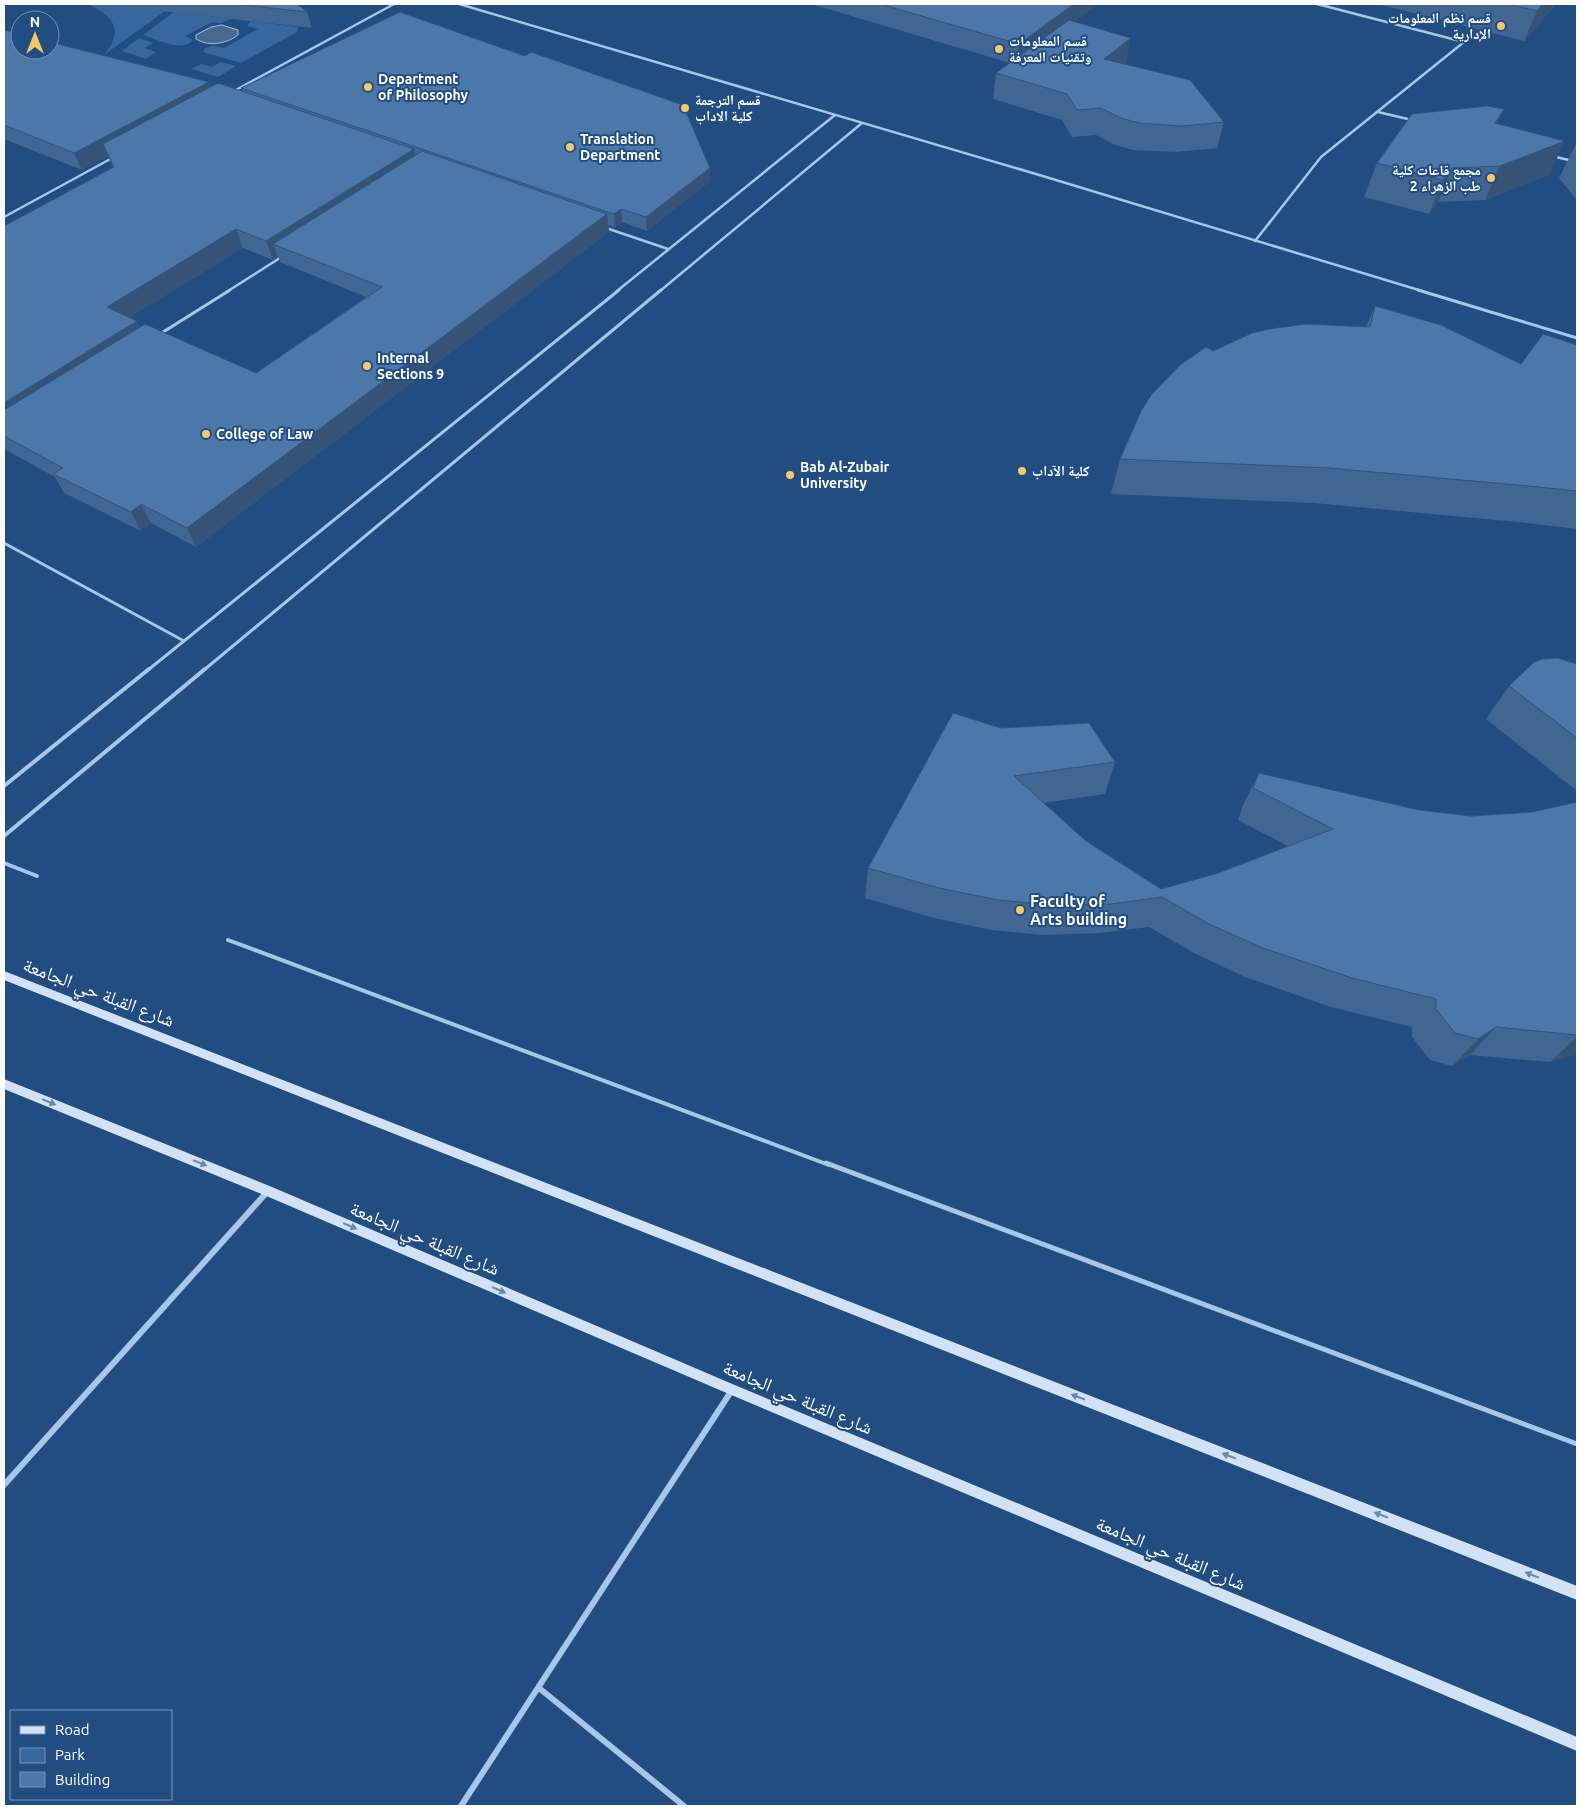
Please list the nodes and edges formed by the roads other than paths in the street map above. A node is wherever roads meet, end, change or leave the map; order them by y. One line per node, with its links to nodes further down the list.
1 (394, 4): 4 (lane)
2 (459, 4): 6 (lane)
3 (1317, 4): 5 (lane)
4 (232, 92)
5 (1378, 112): 7 (lane); 14 (lane)
6 (835, 115): 8 (lane); 15 (lane)
7 (1416, 121)
8 (862, 123): 14 (lane); 22 (lane)
9 (122, 152): 12 (lane)
10 (1549, 155): 11 (lane)
11 (1577, 162)
12 (4, 217)
13 (603, 227): 15 (lane)
14 (1255, 241): 18 (lane)
15 (668, 249): 20 (lane)
16 (291, 252): 17 (lane)
17 (156, 337)
18 (1577, 338)
19 (4, 543): 20 (lane)
20 (184, 641): 21 (lane)
21 (4, 786)
22 (4, 836)
23 (4, 863): 24 (lane)
24 (37, 876)
25 (228, 940): 30 (lane)
26 (4, 975): 32 (main road, شارع القبلة حي الجامعة, one-way to 26)
27 (4, 1084): 28 (main road, شارع القبلة حي الجامعة, one-way to 28)
28 (268, 1191): 29 (main road, شارع القبلة حي الجامعة, one-way to 29); 31 (street)
29 (732, 1390): 33 (street); 34 (main road, شارع القبلة حي الجامعة)
30 (1577, 1444)
31 (4, 1485)
32 (1577, 1592)
33 (539, 1688): 35 (street); 36 (street)
34 (1577, 1744)
35 (461, 1806)
36 (684, 1806)

